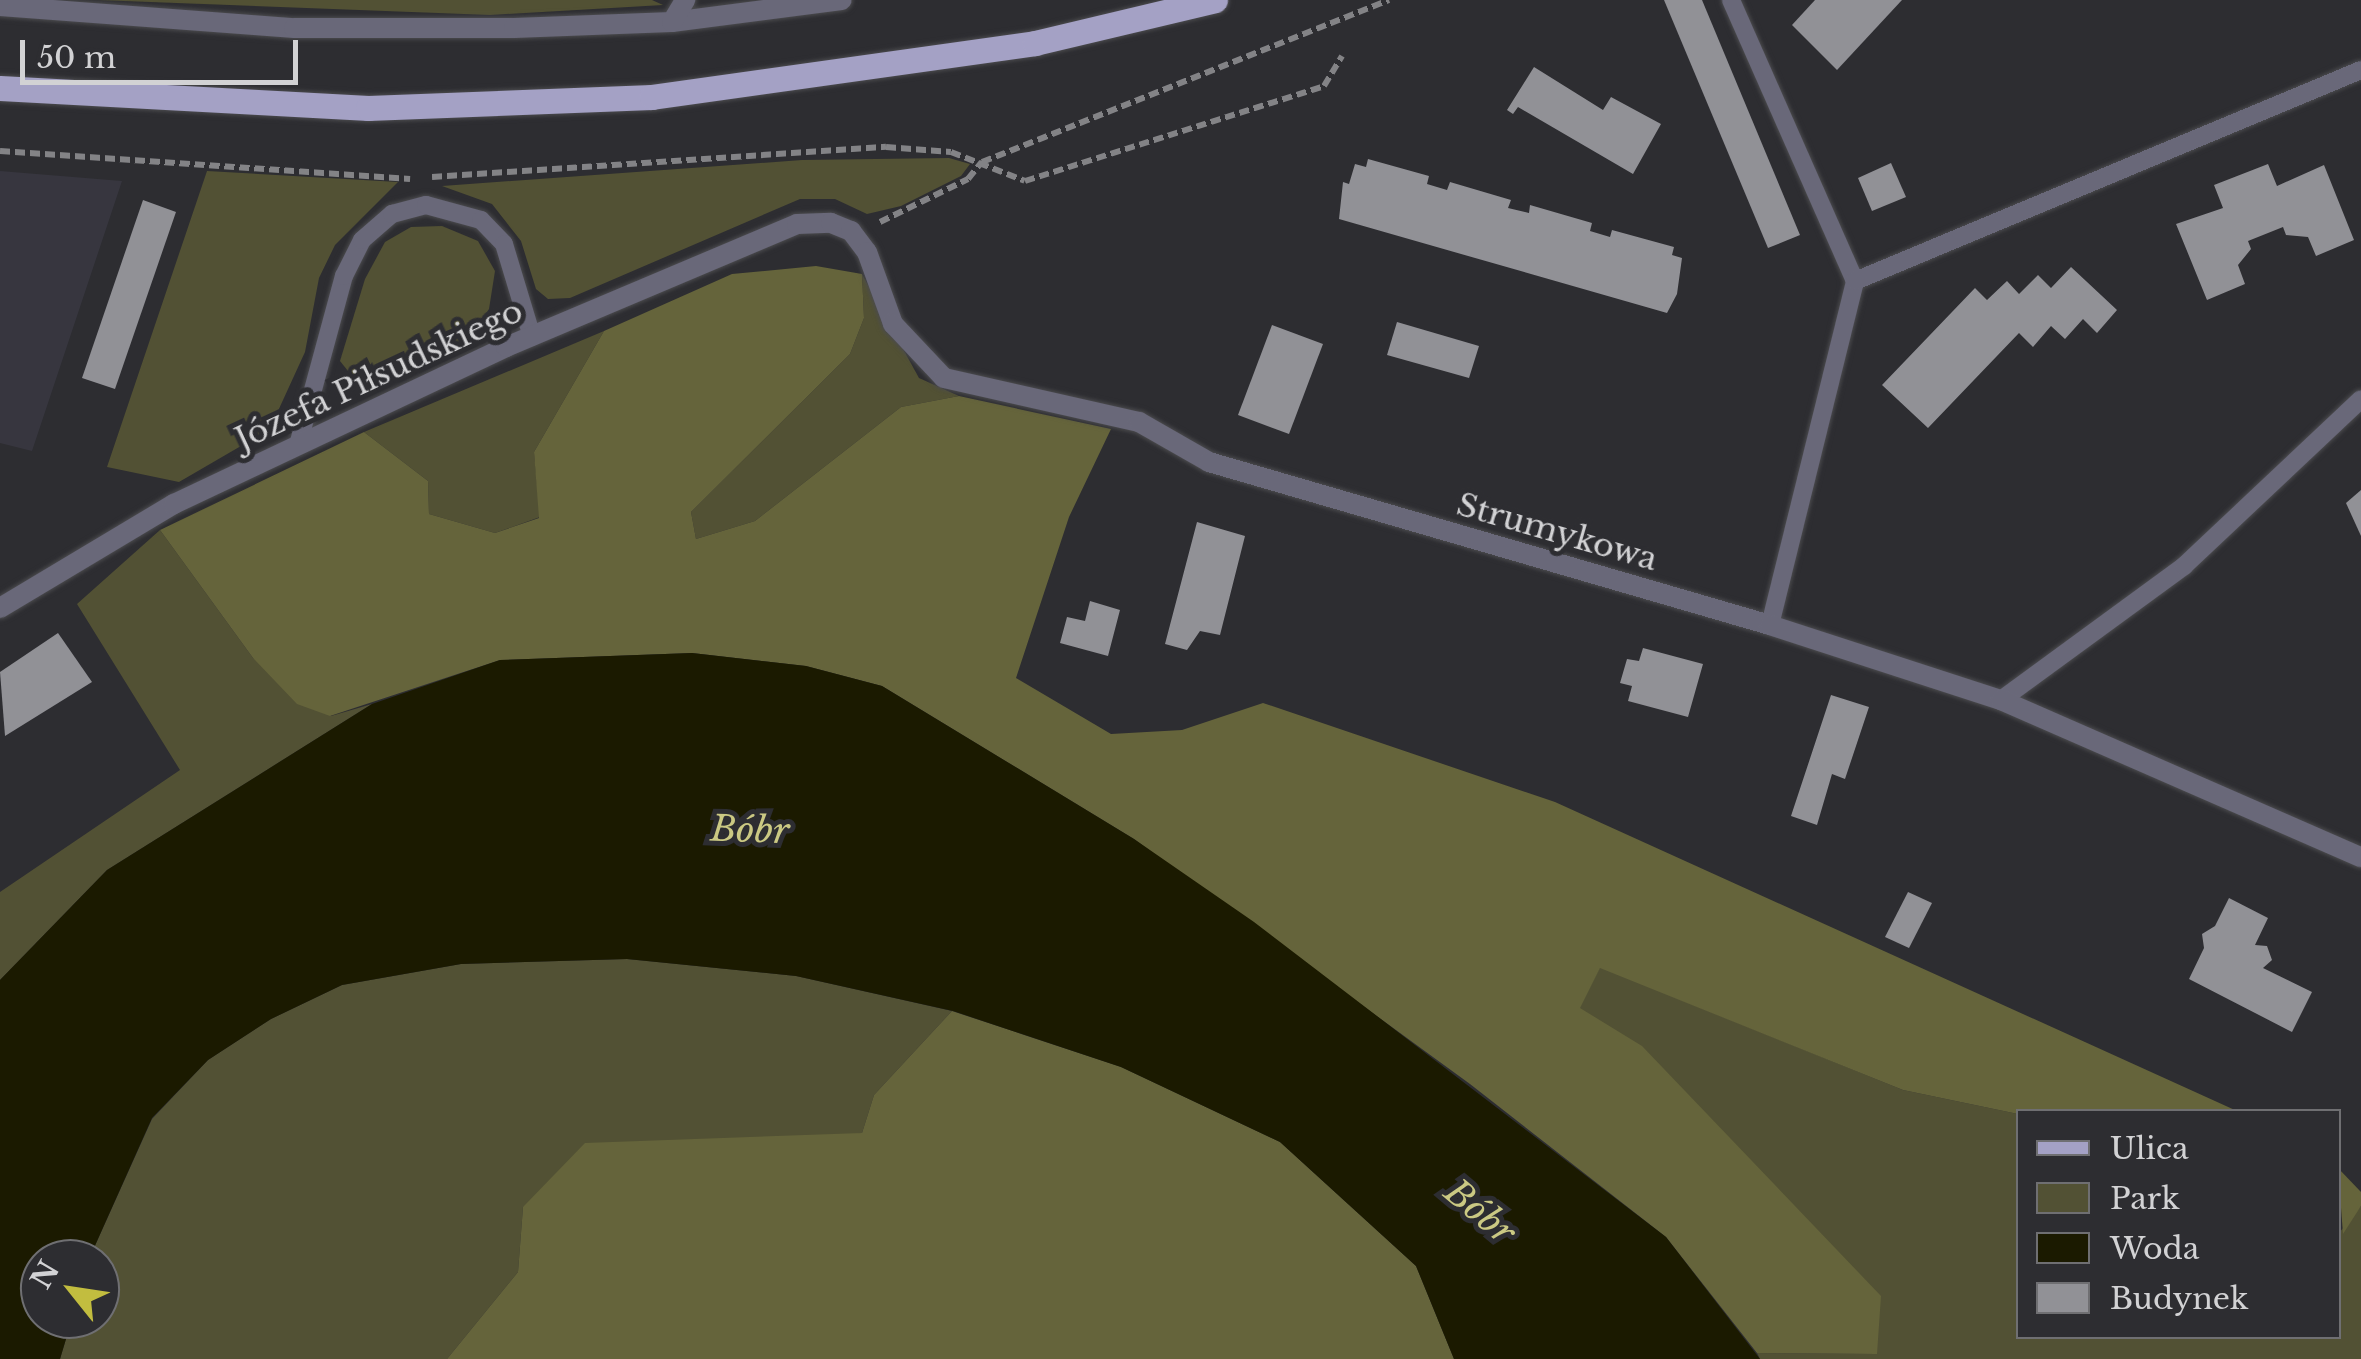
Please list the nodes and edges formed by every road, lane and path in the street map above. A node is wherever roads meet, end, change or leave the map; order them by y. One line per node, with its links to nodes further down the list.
1 (685, 0): 7 (street)
2 (842, 0): 7 (street)
3 (1215, 0): 10 (main road)
4 (1389, 0): 12 (path)
5 (1731, 0): 14 (lane)
6 (0, 6): 7 (street)
7 (672, 22)
8 (1342, 56): 12 (path)
9 (2361, 70): 14 (lane)
10 (0, 88)
11 (0, 152): 12 (path)
12 (982, 162): 13 (path)
13 (852, 231): 15 (street, Józefa Piłsudskiego); 19 (street, Strumykowa)
14 (1855, 281): 19 (lane)
15 (532, 337): 17 (street, Józefa Piłsudskiego); 17 (lane)
16 (2361, 399): 20 (lane)
17 (298, 445): 18 (street, Józefa Piłsudskiego)
18 (0, 608)
19 (1770, 625): 20 (street, Strumykowa)
20 (2001, 700): 21 (street, Strumykowa)
21 (2361, 857)

